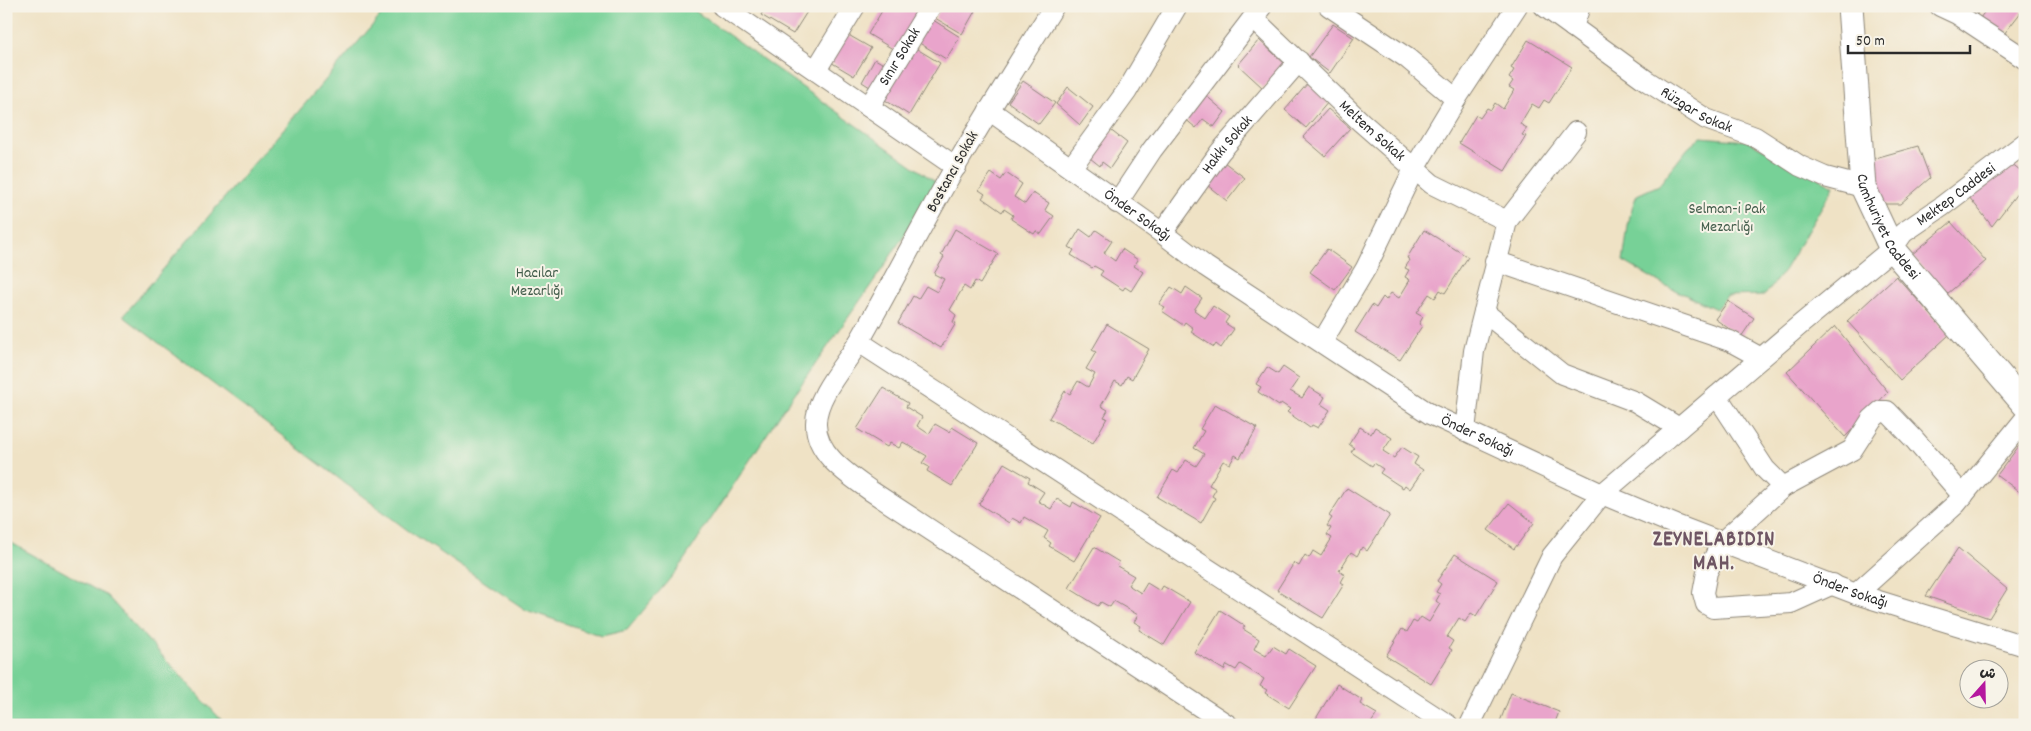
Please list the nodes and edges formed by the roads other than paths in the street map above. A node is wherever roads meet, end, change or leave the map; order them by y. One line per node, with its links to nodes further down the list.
1 (722, 6): 12 (street)
2 (855, 6): 17 (street)
3 (931, 6): 19 (street, Sınır Sokak)
4 (1054, 6): 20 (street, Bostancı Sokak)
5 (1177, 6): 24 (street)
6 (1329, 6): 18 (street)
7 (1517, 6): 18 (street)
8 (1544, 6): 14 (street, Rüzgar Sokak)
9 (1580, 6): 14 (street)
10 (1850, 6): 26 (main road, Cumhuriyet Caddesi)
11 (1940, 6): 15 (street)
12 (744, 12): 17 (street)
13 (1257, 12): 16 (street, Meltem Sokak); 27 (street)
14 (1573, 27): 26 (street, Rüzgar Sokak)
15 (2025, 59)
16 (1299, 61): 25 (street, Meltem Sokak); 29 (street, Hakkı Sokak)
17 (816, 70): 19 (street)
18 (1456, 99): 25 (street)
19 (869, 107): 23 (street)
20 (988, 110): 23 (street, Bostancı Sokak); 24 (street, Önder Sokağı)
21 (1576, 132): 28 (street)
22 (2021, 152): 30 (street, Mektep Caddesi)
23 (956, 167): 33 (street, Bostancı Sokak)
24 (1071, 168): 27 (street, Önder Sokağı)
25 (1414, 169): 28 (street, Meltem Sokak); 34 (street)
26 (1863, 187): 30 (main road, Cumhuriyet Caddesi)
27 (1117, 203): 29 (street, Önder Sokağı)
28 (1507, 221): 31 (street)
29 (1162, 233): 34 (street, Önder Sokağı)
30 (1892, 249): 35 (street, Mektep Caddesi); 37 (main road, Cumhuriyet Caddesi)
31 (1495, 261): 32 (street); 35 (street)
32 (1484, 312): 39 (street); 40 (street)
33 (859, 342): 48 (street, Bostancı Sokak); 49 (street)
34 (1322, 342): 40 (street, Önder Sokağı)
35 (1762, 358): 36 (street, Mektep Caddesi)
36 (1717, 396): 39 (street, Mektep Caddesi); 41 (street)
37 (2025, 405)
38 (2025, 418): 43 (street)
39 (1679, 428): 42 (street, Mektep Caddesi)
40 (1465, 431): 42 (street, Önder Sokağı)
41 (1784, 487): 43 (street); 44 (street)
42 (1602, 494): 44 (street, Önder Sokağı); 50 (street, Mektep Caddesi)
43 (1962, 496): 46 (street)
44 (1722, 542): 45 (street, Önder Sokağı); 45 (street)
45 (1833, 584): 46 (street, Önder Sokağı)
46 (1856, 594): 47 (street, Önder Sokağı)
47 (2025, 646)
48 (1228, 725)
49 (1448, 725)
50 (1470, 725)

